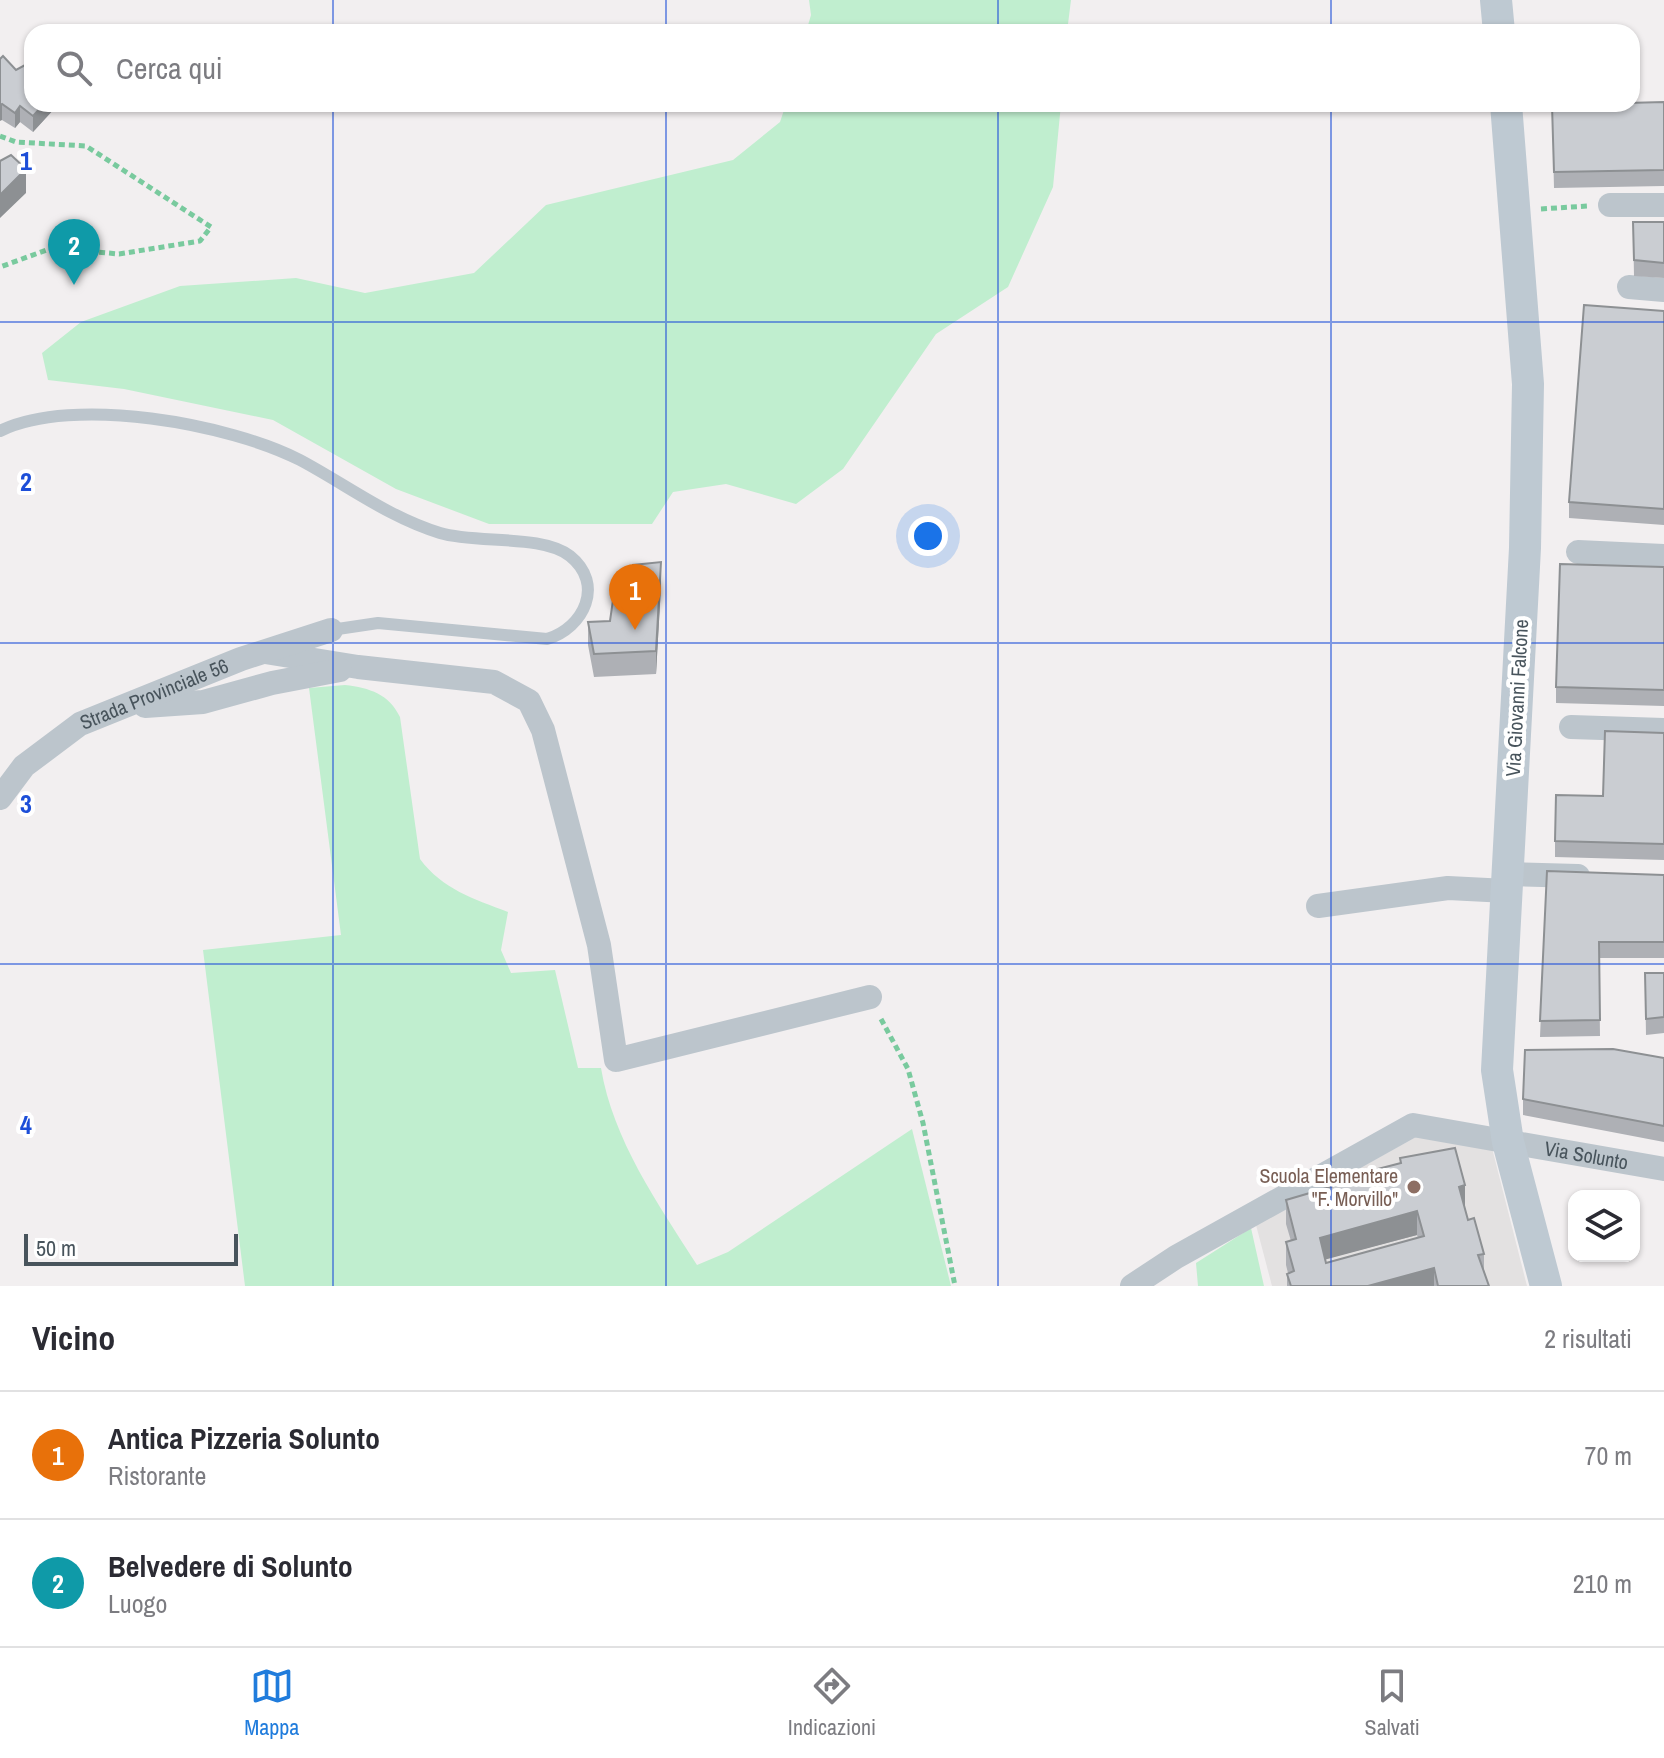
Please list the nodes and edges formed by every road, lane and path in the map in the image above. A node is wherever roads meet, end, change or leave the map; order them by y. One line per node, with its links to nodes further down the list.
1 (1496, 0): 2 (street)
2 (1498, 24)
3 (1507, 112): 7 (street, Via Giovanni Falcone)
4 (0, 136): 8 (path)
5 (1610, 205): 6 (street); 7 (path)
6 (1664, 205)
7 (1516, 210): 22 (street, Via Giovanni Falcone)
8 (0, 267)
9 (1629, 287): 10 (street)
10 (1664, 290)
11 (0, 431): 14 (lane)
12 (1578, 552): 13 (street)
13 (1664, 556)
14 (331, 630): 15 (street, Strada Provinciale 56)
15 (265, 652): 16 (street); 17 (street, Strada Provinciale 56)
16 (358, 667): 17 (street); 24 (street)
17 (123, 708): 20 (street, Strada Provinciale 56)
18 (1571, 727): 19 (street)
19 (1664, 730)
20 (0, 798)
21 (1602, 877): 22 (street)
22 (1508, 882): 23 (street); 25 (street, Via Giovanni Falcone)
23 (1318, 906)
24 (870, 997): 27 (path)
25 (1508, 1142): 26 (street, Via Solunto); 28 (street, Via Solunto); 29 (street, Via Giovanni Falcone)
26 (1664, 1169)
27 (955, 1286)
28 (1132, 1286)
29 (1546, 1286)

